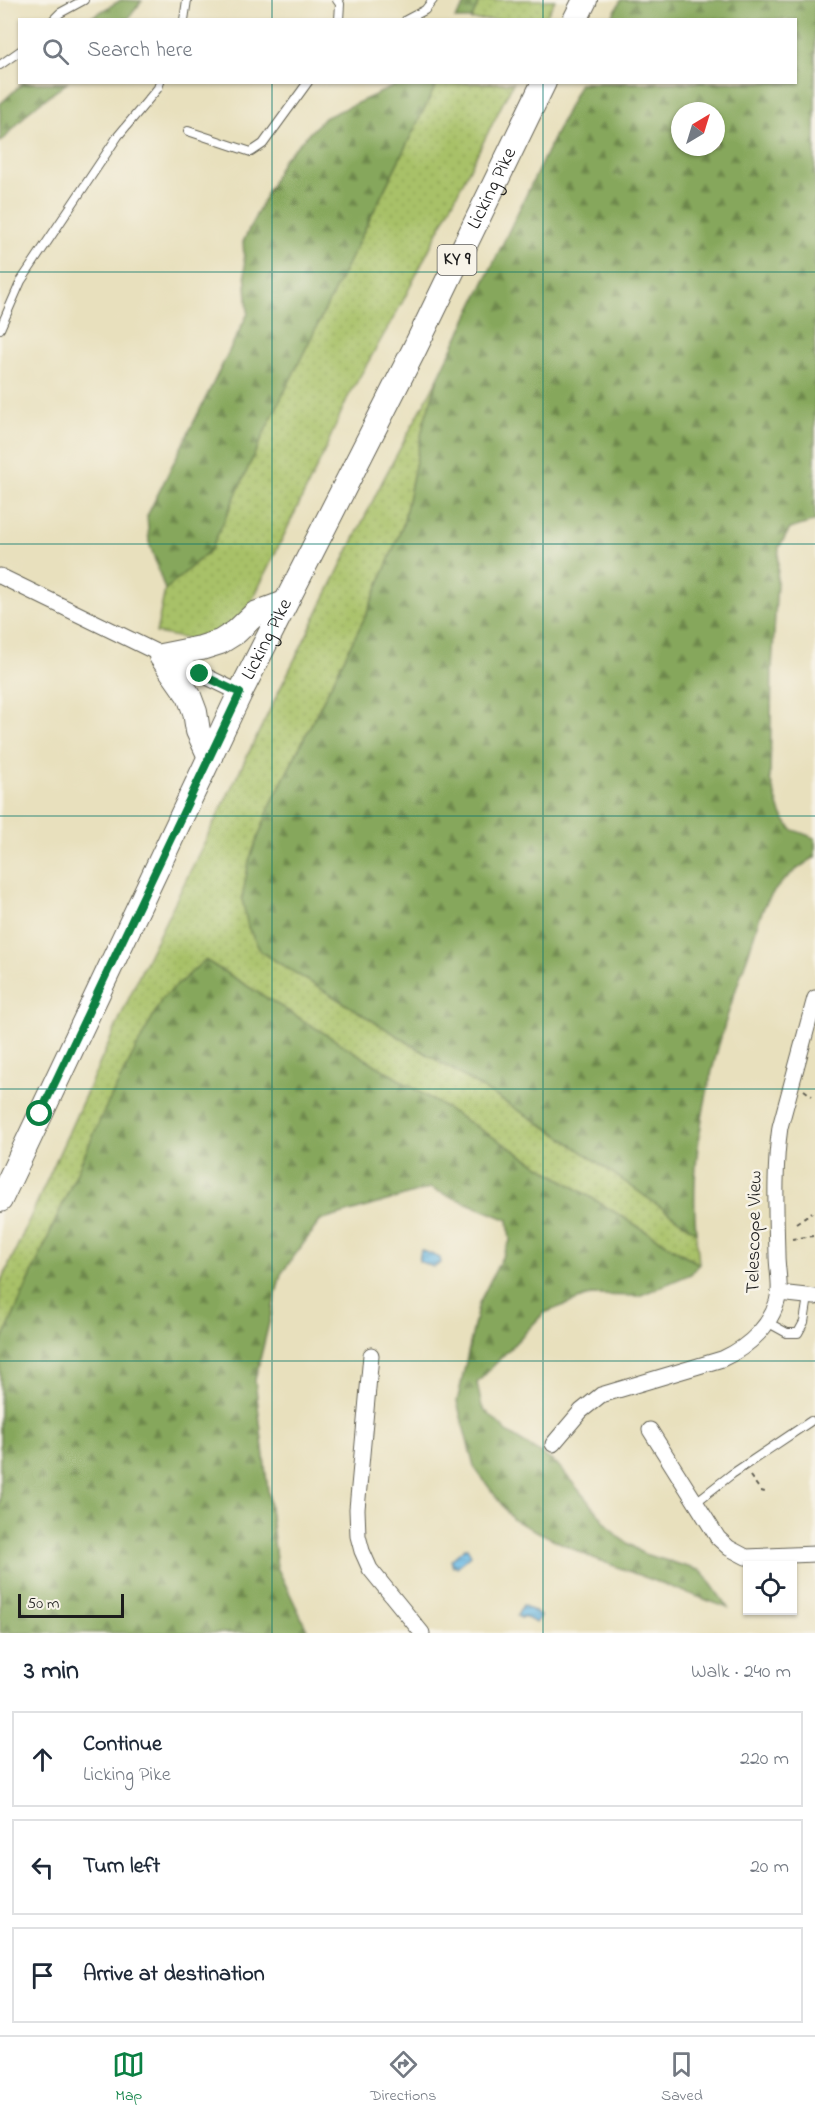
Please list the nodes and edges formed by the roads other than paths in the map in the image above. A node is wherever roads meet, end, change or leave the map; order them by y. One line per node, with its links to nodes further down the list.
1 (84, 0): 6 (lane)
2 (187, 0): 7 (lane)
3 (337, 0): 8 (lane)
4 (433, 0): 9 (lane)
5 (585, 0): 10 (main road)
6 (55, 18)
7 (184, 18)
8 (339, 18)
9 (410, 18)
10 (577, 18)
11 (18, 52): 12 (lane)
12 (0, 65)
13 (159, 84): 17 (lane)
14 (307, 84): 16 (lane)
15 (543, 84): 19 (main road, Licking Pike / KY 9)
16 (188, 131)
17 (0, 329)
18 (0, 576): 20 (street)
19 (285, 603): 20 (main road); 21 (main road, Licking Pike / KY 9)
20 (161, 656): 21 (street); 22 (main road)
21 (240, 693): 22 (main road, Licking Pike / KY 9)
22 (210, 758): 24 (main road, Licking Pike / KY 9)
23 (815, 998): 25 (street, Telescope View)
24 (0, 1200)
25 (779, 1293): 26 (street); 27 (street, Telescope View)
26 (811, 1297): 27 (lane)
27 (767, 1322): 31 (street, Telescope View)
28 (371, 1354): 34 (street)
29 (811, 1421): 32 (lane)
30 (650, 1430): 32 (street)
31 (553, 1444)
32 (696, 1502): 33 (street)
33 (815, 1554)
34 (422, 1633)

